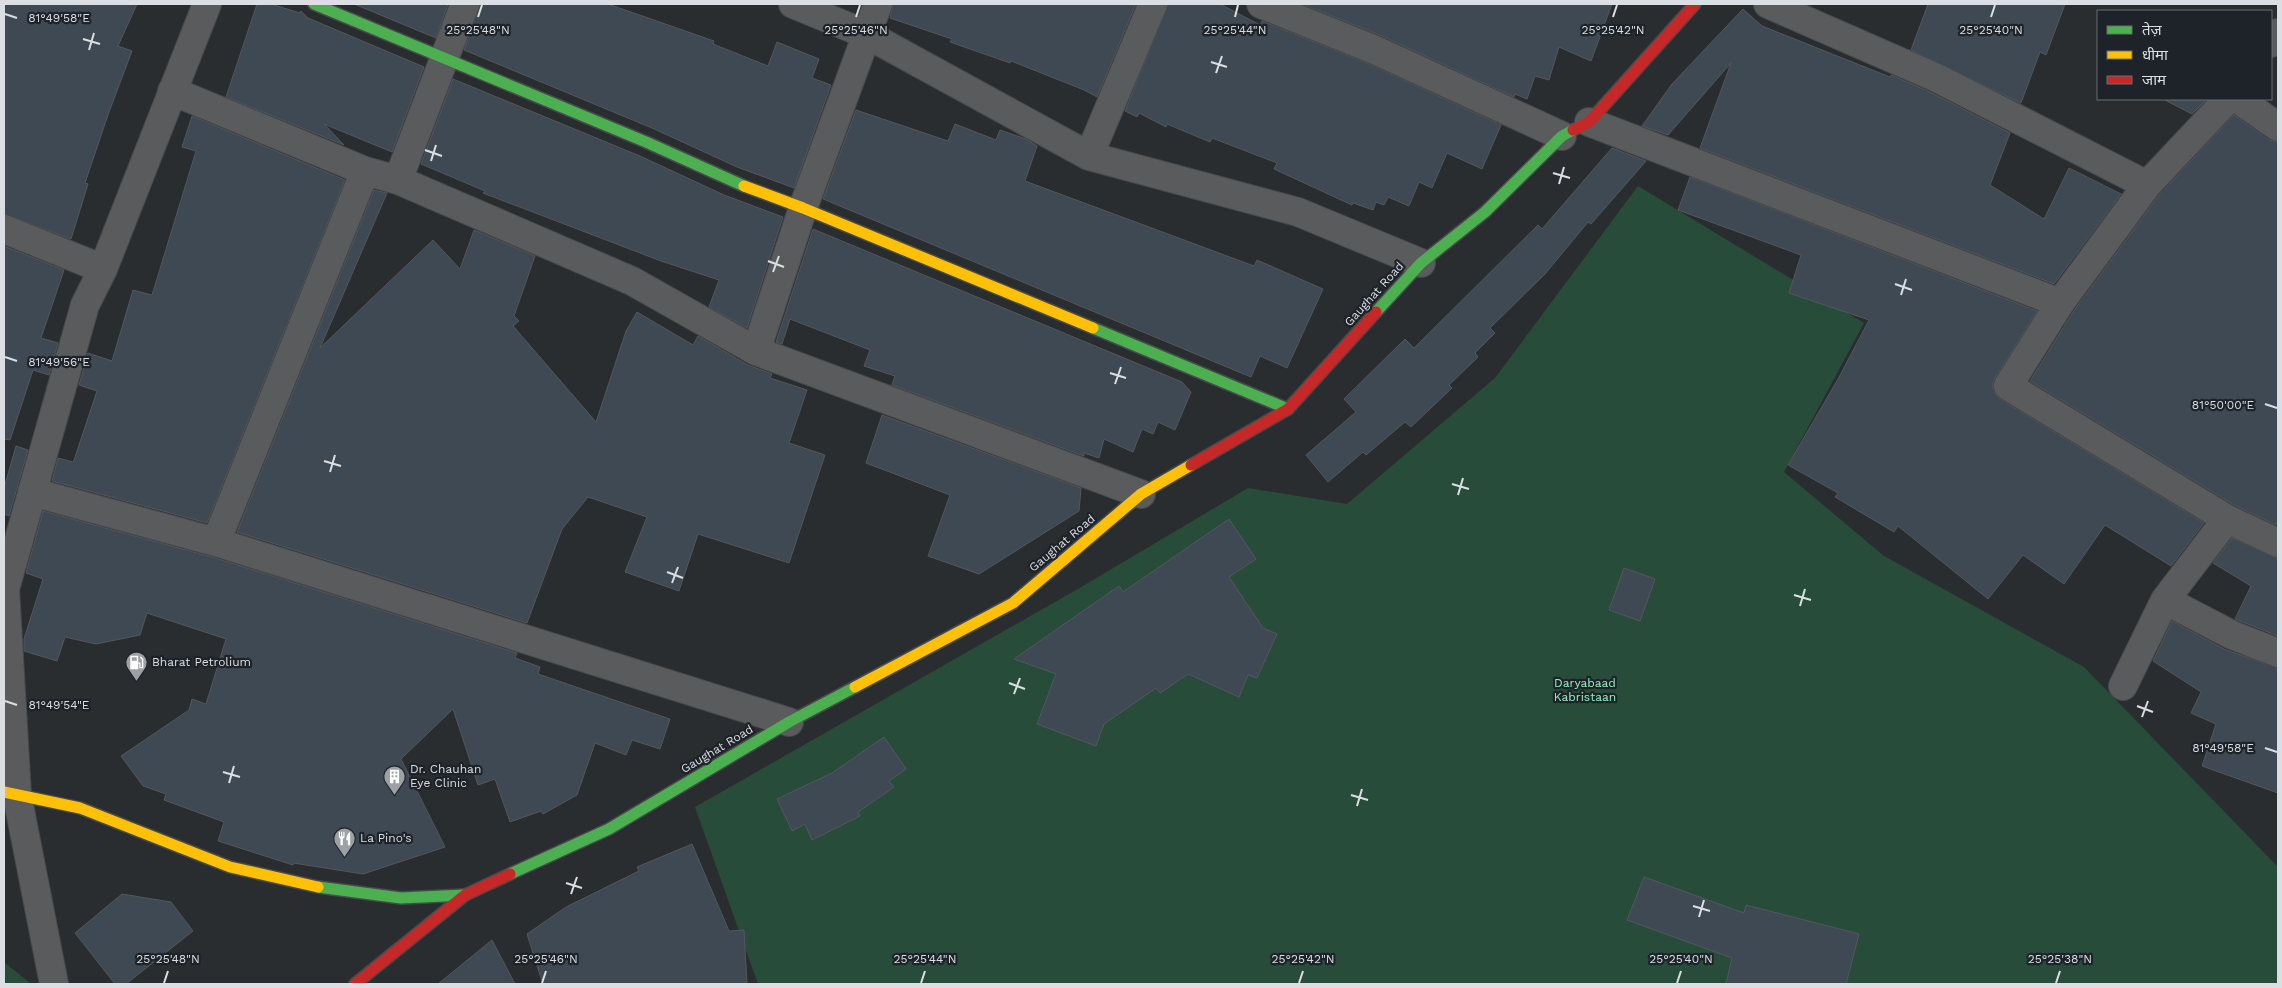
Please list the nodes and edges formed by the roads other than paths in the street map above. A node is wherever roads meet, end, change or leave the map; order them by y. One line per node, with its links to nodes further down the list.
1 (207, 4): 12 (street)
2 (314, 4): 11 (main road)
3 (465, 4): 11 (street)
4 (793, 4): 10 (street)
5 (878, 4): 10 (street)
6 (1154, 4): 18 (street)
7 (1261, 4): 17 (street)
8 (1695, 4): 15 (main road, Gaughat Road)
9 (1768, 4): 21 (street)
10 (868, 35): 18 (street); 22 (street)
11 (445, 57): 20 (street); 22 (main road)
12 (172, 91): 19 (street); 25 (street)
13 (2227, 100): 21 (street)
14 (2239, 100): 16 (street)
15 (1589, 122): 17 (main road, Gaughat Road); 26 (street)
16 (2278, 127)
17 (1562, 136): 24 (main road, Gaughat Road)
18 (1089, 156): 24 (street)
19 (365, 171): 20 (street); 32 (street)
20 (398, 180): 27 (street)
21 (2147, 185): 26 (street)
22 (803, 208): 27 (street); 28 (main road)
23 (4, 230): 25 (street)
24 (1421, 263): 28 (main road, Gaughat Road)
25 (103, 269): 29 (street)
26 (2060, 303): 31 (street)
27 (756, 351): 30 (street)
28 (1288, 409): 30 (main road, Gaughat Road)
29 (32, 492): 32 (street); 38 (street)
30 (1142, 494): 37 (main road, Gaughat Road)
31 (2227, 518): 33 (street); 34 (street)
32 (216, 542): 37 (street)
33 (2278, 543)
34 (2166, 600): 35 (street); 36 (street)
35 (2278, 653)
36 (2123, 686)
37 (789, 722): 39 (main road, Gaughat Road)
38 (10, 794): 39 (main road); 40 (street)
39 (465, 895): 41 (main road, Gaughat Road)
40 (54, 984)
41 (355, 984)

